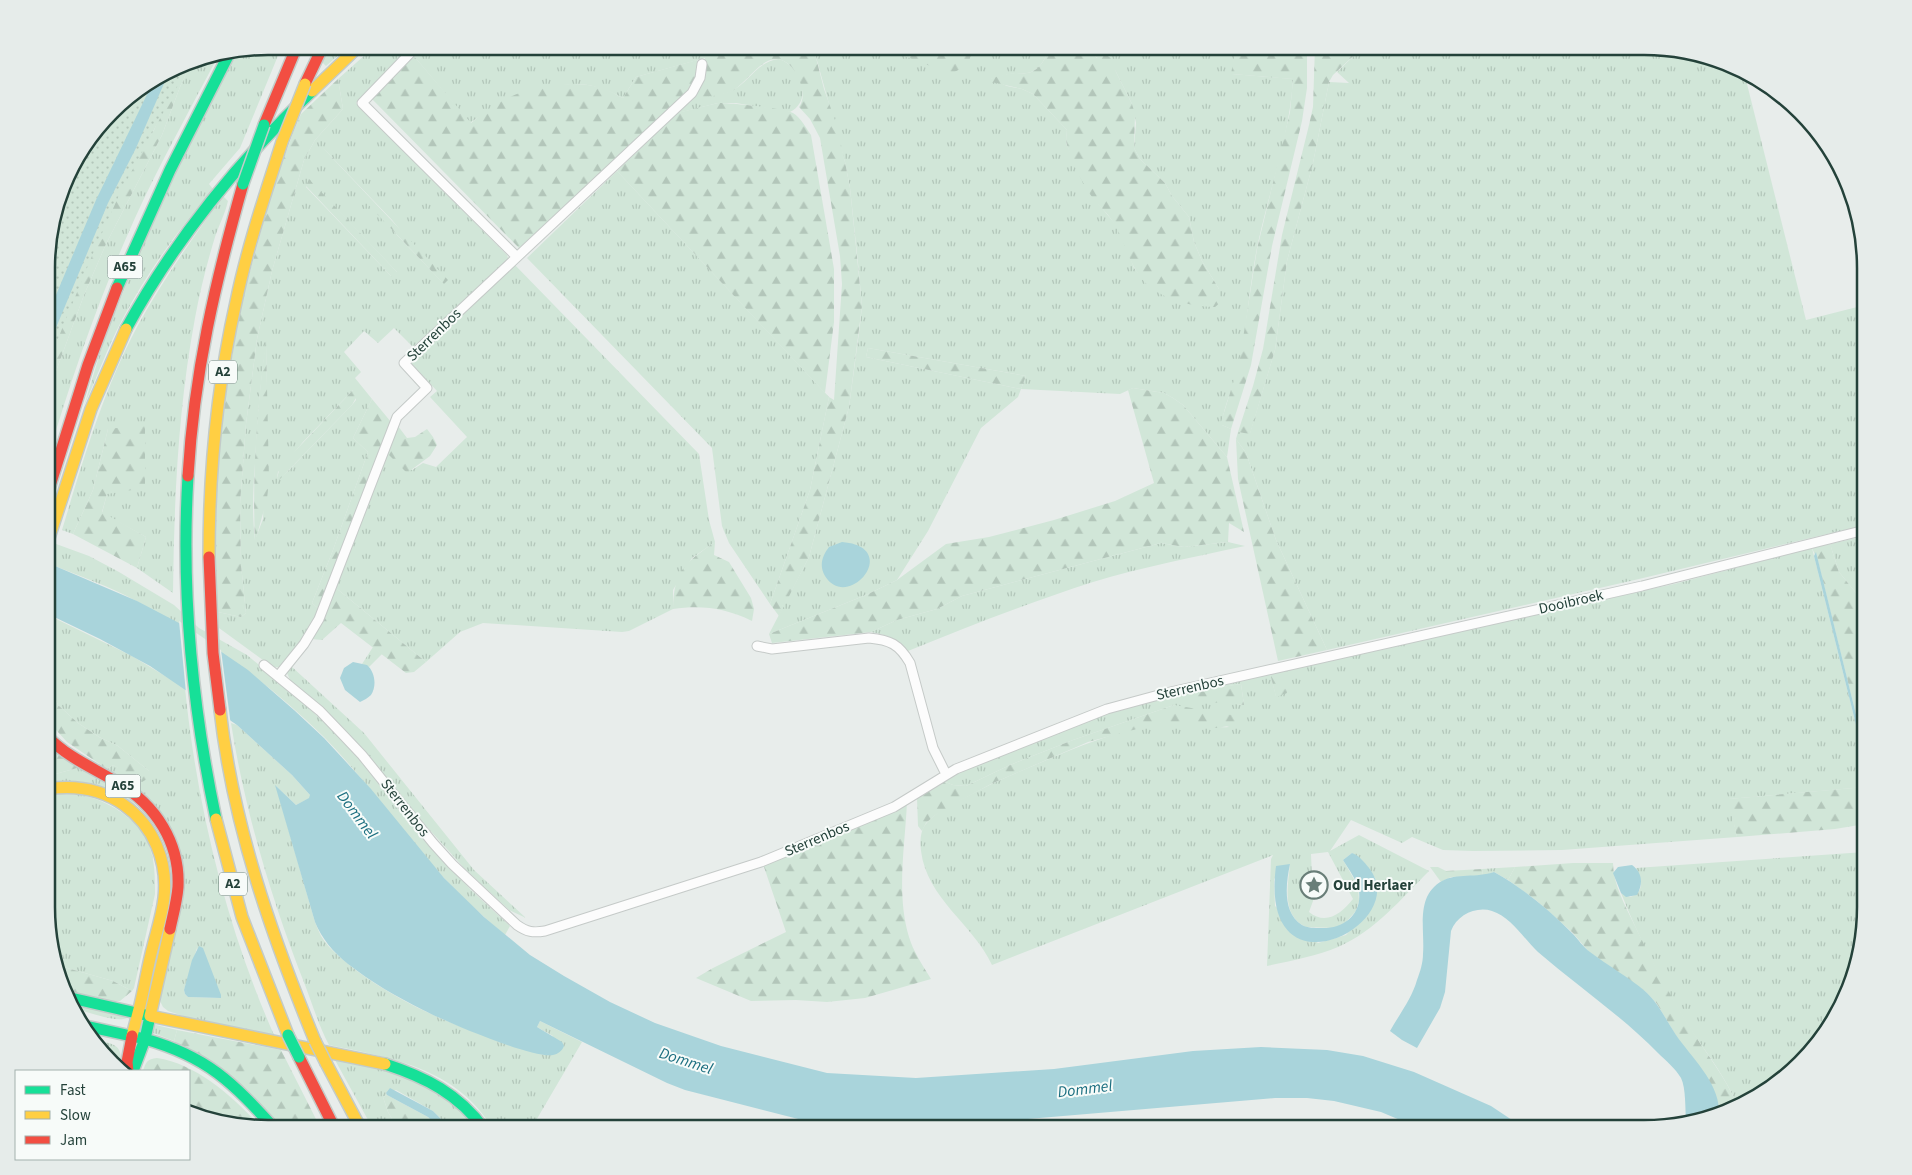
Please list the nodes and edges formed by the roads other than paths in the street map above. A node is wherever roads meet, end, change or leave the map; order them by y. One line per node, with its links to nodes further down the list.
1 (293, 55): 27 (main road, A2, bridge)
2 (319, 55): 28 (main road, A2, bridge)
3 (350, 55): 9 (main road, A65)
4 (408, 55): 7 (street)
5 (226, 59): 8 (main road, A65)
6 (702, 64): 7 (street, Sterrenbos)
7 (517, 257): 14 (street, Sterrenbos)
8 (55, 470)
9 (55, 516)
10 (1857, 532): 13 (street, Dooibroek)
11 (757, 646): 16 (street)
12 (264, 664): 14 (street)
13 (1275, 669): 16 (street, Sterrenbos)
14 (279, 675): 16 (street, Sterrenbos)
15 (55, 744): 20 (main road, A65)
16 (946, 774)
17 (55, 788): 19 (main road, A65)
18 (76, 999): 19 (main road)
19 (138, 1013): 20 (main road); 22 (main road)
20 (150, 1016): 23 (main road); 29 (main road)
21 (92, 1027): 22 (main road)
22 (132, 1036): 23 (main road); 24 (main road)
23 (144, 1039): 25 (main road); 26 (main road)
24 (128, 1067)
25 (133, 1070)
26 (267, 1120)
27 (330, 1120)
28 (356, 1120)
29 (477, 1120)

